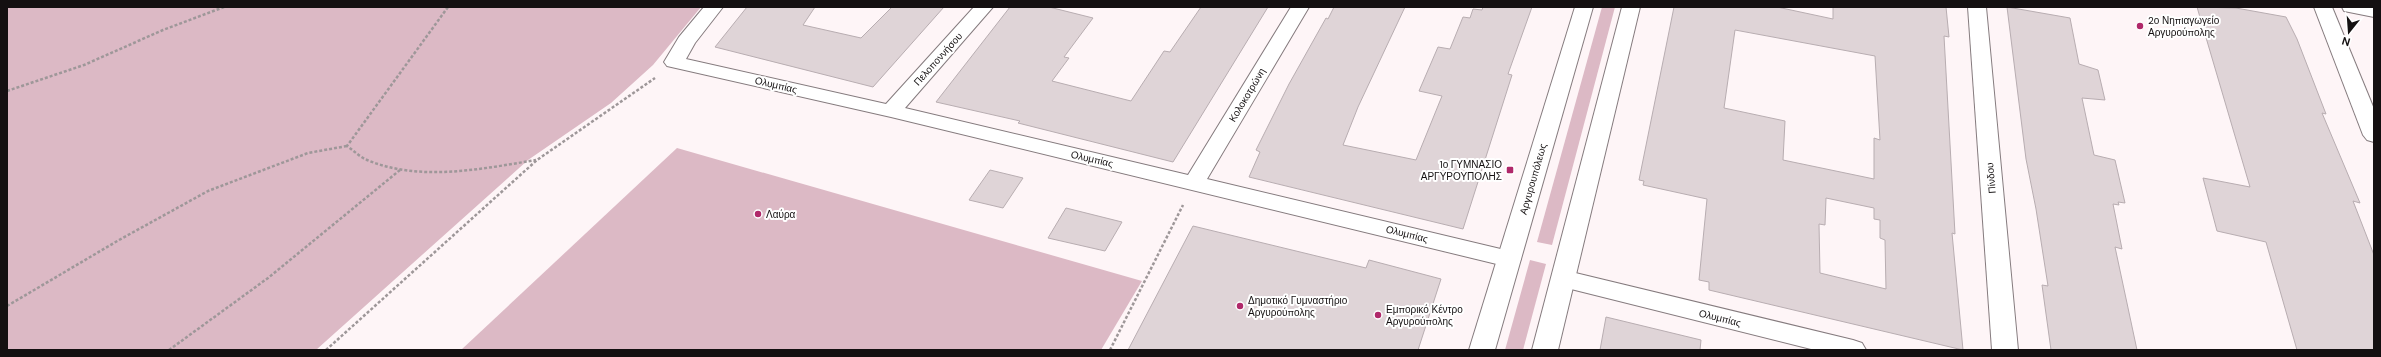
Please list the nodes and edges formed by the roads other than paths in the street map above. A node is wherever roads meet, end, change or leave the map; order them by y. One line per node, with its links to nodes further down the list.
1 (714, 7): 10 (street, Ολυμπίας)
2 (984, 7): 10 (street, Πελοποννήσου)
3 (1300, 7): 12 (street, Κολοκοτρώνη)
4 (1584, 7): 13 (street, Αργυρουπόλεως)
5 (1631, 7): 14 (street)
6 (1976, 7): 18 (street, Πίνδου)
7 (2323, 7): 11 (street)
8 (2351, 7): 9 (street)
9 (2374, 11)
10 (891, 111): 12 (street, Ολυμπίας)
11 (2374, 135)
12 (1194, 183): 13 (street, Ολυμπίας)
13 (1509, 259): 15 (street, Αργυρουπόλεως)
14 (1563, 279): 16 (street); 17 (street, Ολυμπίας)
15 (1482, 350)
16 (1545, 350)
17 (1853, 350)
18 (2005, 350)

